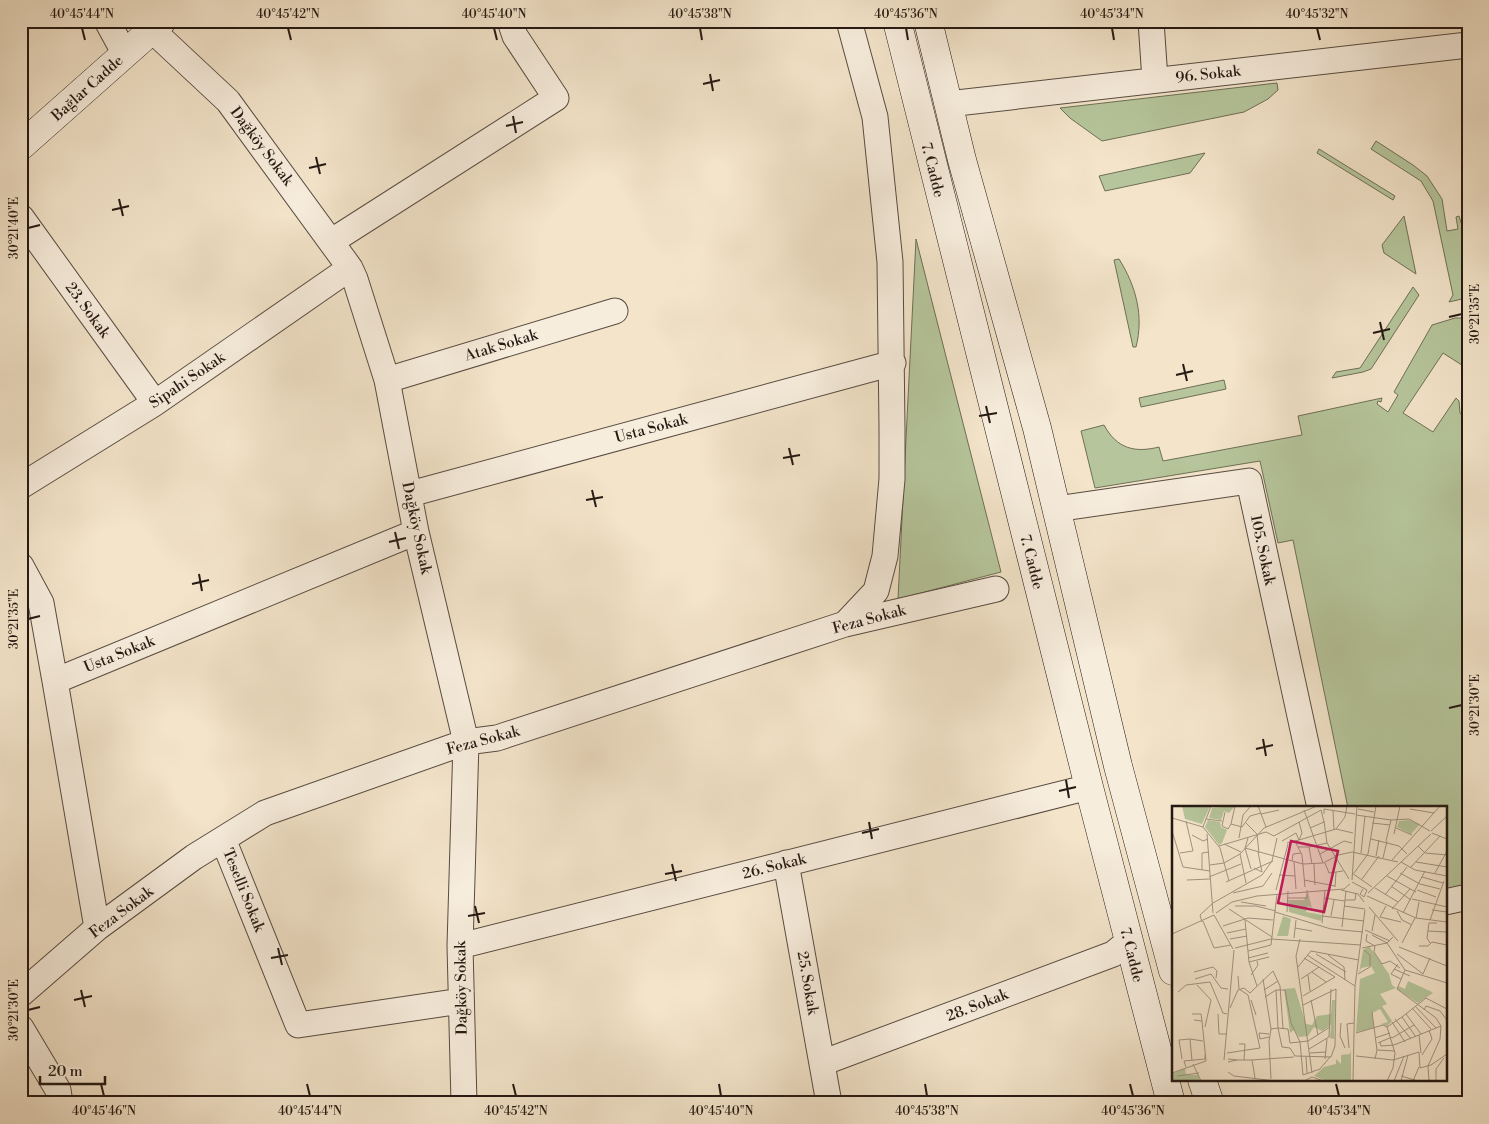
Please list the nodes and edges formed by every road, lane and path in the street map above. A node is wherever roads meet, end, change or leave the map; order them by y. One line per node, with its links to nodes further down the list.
1 (107, 21): 9 (street)
2 (510, 21): 14 (street)
3 (849, 21): 17 (street)
4 (897, 21): 29 (main road, 7. Cadde)
5 (928, 21): 11 (main road, 7. Cadde)
6 (1152, 21): 10 (street)
7 (157, 26): 9 (main road, Bağlar Cadde); 14 (street, Dağköy Sokak)
8 (1468, 45): 10 (street, 96. Sokak)
9 (125, 54): 12 (main road, Bağlar Cadde)
10 (1155, 80): 11 (street, 96. Sokak)
11 (948, 104): 22 (main road, 7. Cadde)
12 (21, 146)
13 (21, 217): 19 (street, 23. Sokak)
14 (332, 241): 15 (street, Dağköy Sokak)
15 (350, 268): 18 (street, Dağköy Sokak); 19 (street, Sipahi Sokak)
16 (615, 311): 18 (street, Atak Sokak)
17 (892, 363): 21 (street, Usta Sokak); 26 (street)
18 (387, 380): 21 (street, Dağköy Sokak)
19 (155, 402): 20 (street, Sipahi Sokak)
20 (21, 486)
21 (410, 494): 23 (street, Dağköy Sokak)
22 (1056, 509): 30 (street, 105. Sokak); 38 (main road, 7. Cadde)
23 (416, 532): 27 (street, Usta Sokak); 28 (street, Dağköy Sokak)
24 (21, 566): 27 (street)
25 (996, 590): 26 (street, Feza Sokak)
26 (845, 624): 28 (street, Feza Sokak)
27 (55, 681): 35 (street)
28 (466, 742): 31 (street, Feza Sokak); 37 (street, Dağköy Sokak)
29 (1089, 787): 32 (street, 26. Sokak); 36 (main road, 7. Cadde)
30 (1320, 806)
31 (223, 839): 35 (street, Feza Sokak); 40 (street, Teselli Sokak)
32 (786, 863): 37 (street, 26. Sokak); 42 (street, 25. Sokak)
33 (1468, 897): 34 (street)
34 (1446, 902)
35 (97, 928): 39 (street, Feza Sokak)
36 (1129, 941): 42 (street, 28. Sokak); 47 (main road, 7. Cadde)
37 (460, 946): 40 (street, Dağköy Sokak)
38 (1171, 955)
39 (21, 994)
40 (461, 1001): 45 (street, Dağköy Sokak)
41 (21, 1028): 44 (street)
42 (822, 1063): 46 (street, 25. Sokak)
43 (1203, 1082): 48 (main road)
44 (60, 1103)
45 (464, 1103)
46 (829, 1103)
47 (1171, 1103)
48 (1210, 1103)

